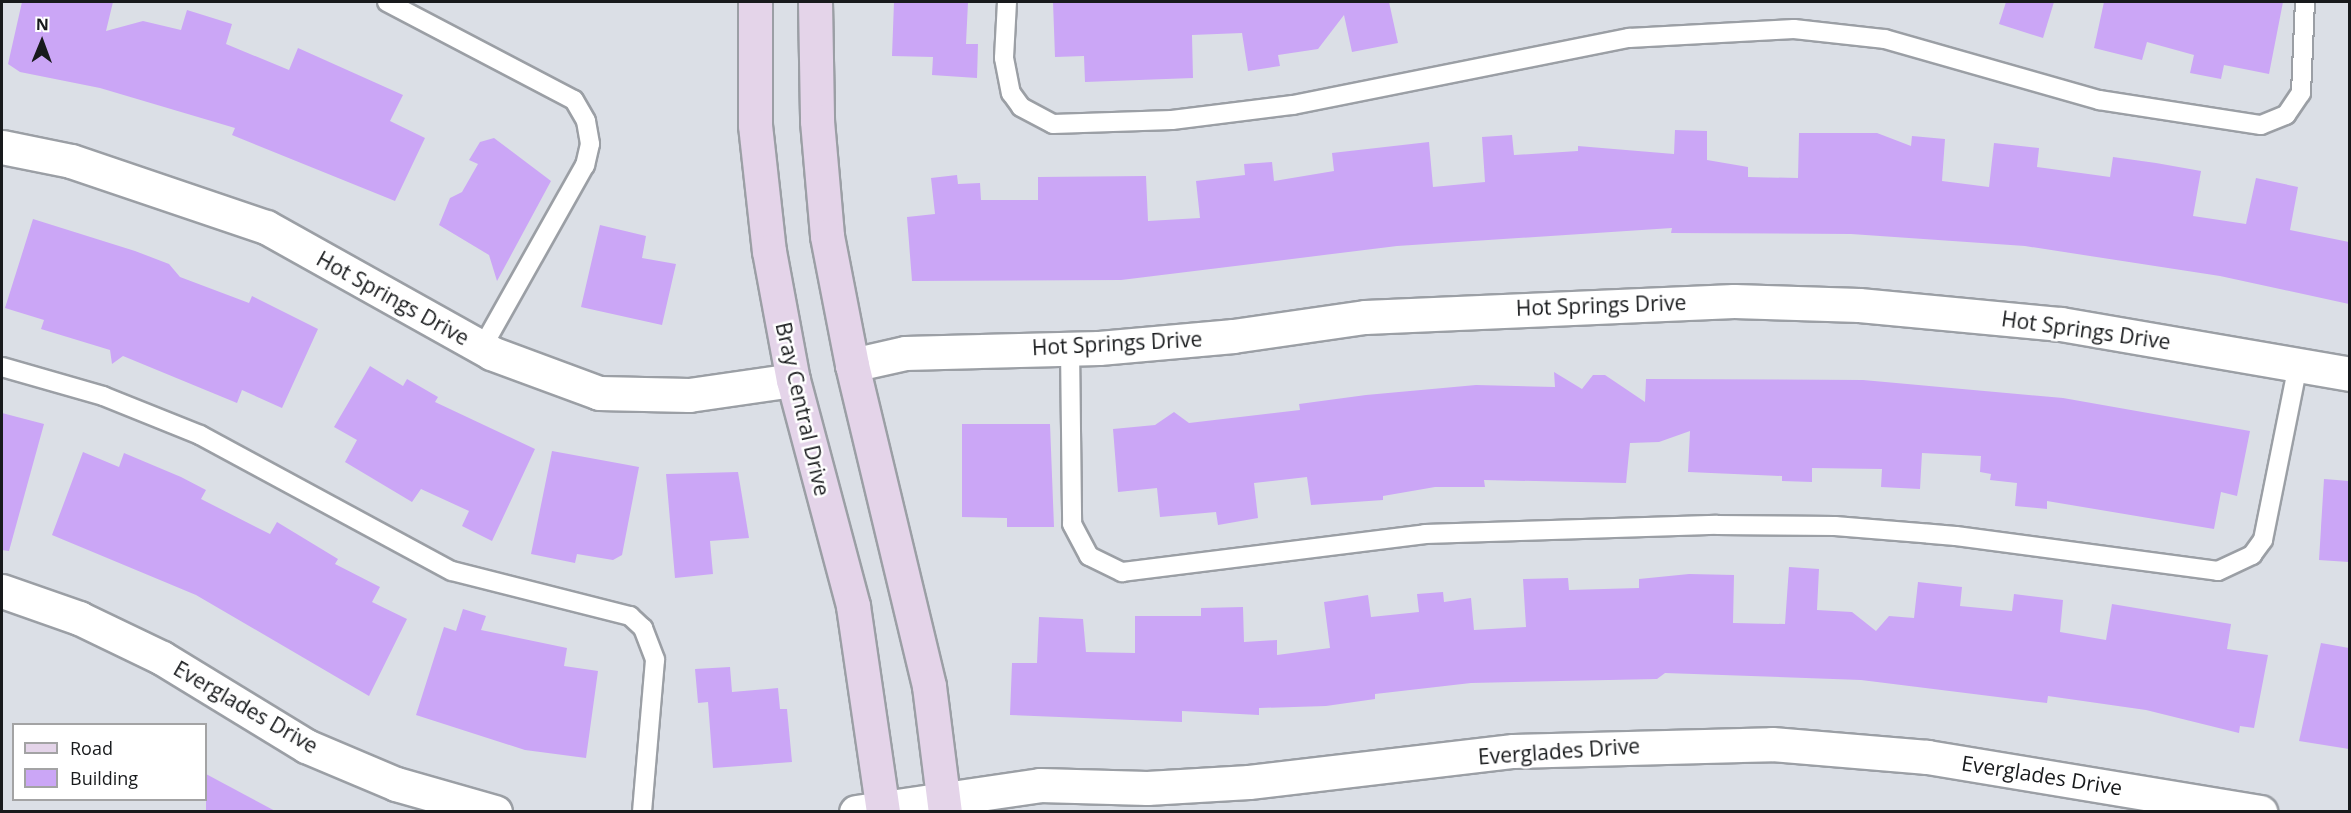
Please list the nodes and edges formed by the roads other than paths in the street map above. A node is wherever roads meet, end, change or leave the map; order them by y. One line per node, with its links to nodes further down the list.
1 (387, 2): 7 (lane)
2 (755, 2): 13 (street, Bray Central Drive)
3 (815, 2): 9 (street)
4 (1007, 2): 5 (lane)
5 (2305, 2)
6 (2, 147): 7 (street, Hot Springs Drive)
7 (482, 348): 13 (street, Hot Springs Drive)
8 (1070, 348): 9 (street, Hot Springs Drive); 10 (street, Hot Springs Drive); 10 (lane)
9 (852, 365): 15 (street)
10 (2298, 365): 12 (street, Hot Springs Drive)
11 (2, 367): 18 (lane)
12 (2349, 374)
13 (793, 380): 16 (street, Bray Central Drive)
14 (2, 591): 17 (street, Everglades Drive)
15 (944, 805): 16 (street, Everglades Drive); 19 (street, Everglades Drive)
16 (874, 810)
17 (495, 812)
18 (642, 812)
19 (2260, 812)

